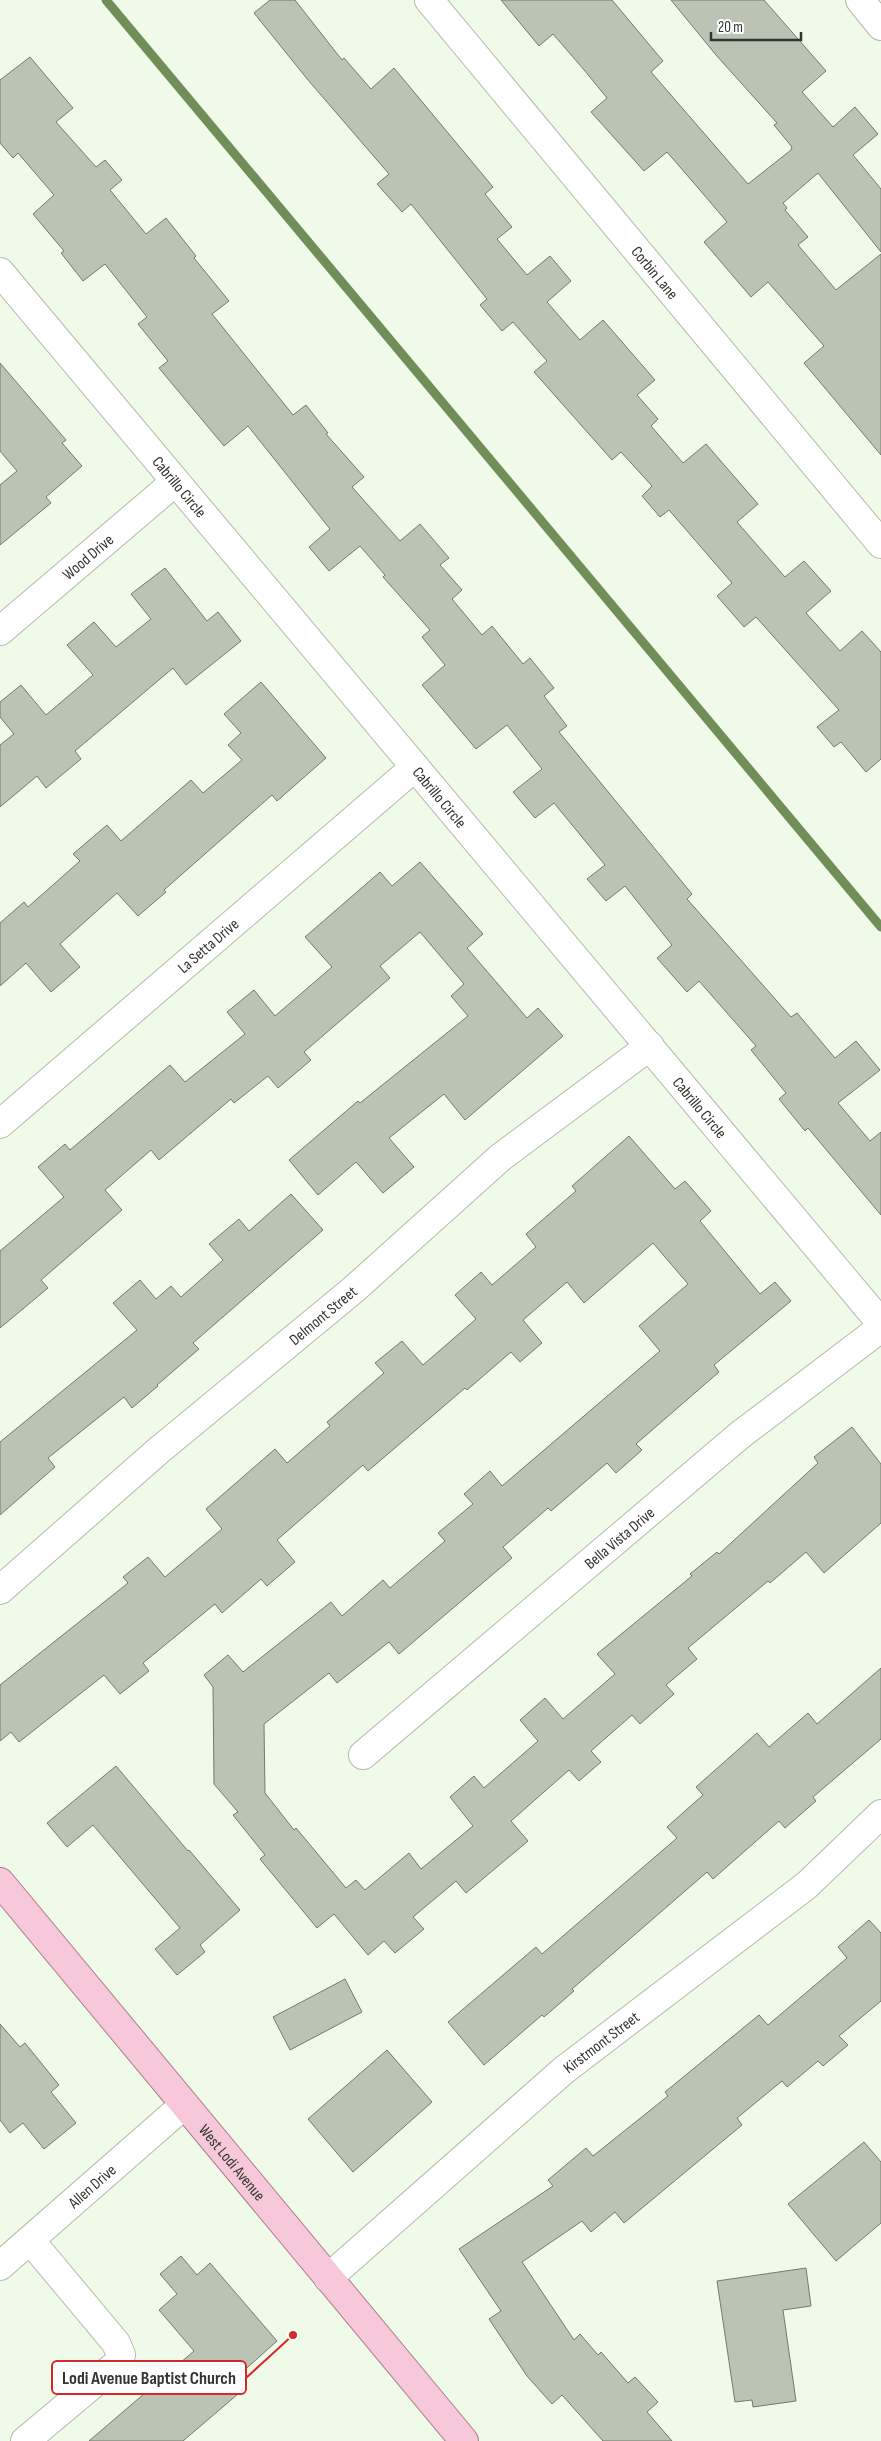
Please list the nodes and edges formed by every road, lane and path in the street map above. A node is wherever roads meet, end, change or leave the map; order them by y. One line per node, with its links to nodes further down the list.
1 (429, 0): 6 (street, Corbin Lane)
2 (860, 0): 3 (street)
3 (881, 26)
4 (0, 272): 5 (street, Cabrillo Circle)
5 (175, 482): 7 (street, Wood Drive); 8 (street, Cabrillo Circle)
6 (881, 544)
7 (0, 631)
8 (416, 767): 9 (street, Cabrillo Circle); 10 (street, La Setta Drive)
9 (650, 1046): 11 (street, Cabrillo Circle); 13 (street, Delmont Street)
10 (0, 1124)
11 (881, 1323)
12 (881, 1328): 14 (street, Bella Vista Drive)
13 (0, 1590)
14 (363, 1755)
15 (881, 1814): 20 (street, Kirstmont Street)
16 (0, 1882): 17 (main road, West Lodi Avenue)
17 (184, 2105): 18 (street, Allen Drive); 20 (main road, West Lodi Avenue)
18 (30, 2240): 19 (street, Allen Drive); 21 (street)
19 (0, 2266)
20 (328, 2278): 22 (main road, West Lodi Avenue)
21 (25, 2441)
22 (464, 2441)

